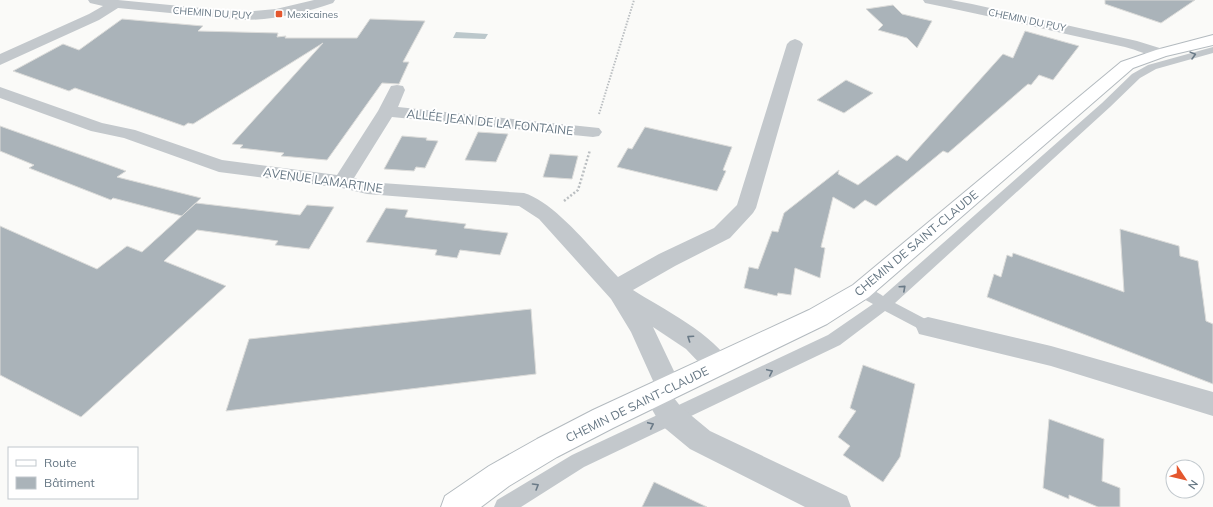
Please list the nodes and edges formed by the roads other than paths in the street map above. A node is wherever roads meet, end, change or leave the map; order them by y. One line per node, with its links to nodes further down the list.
1 (95, 0): 4 (street, CHEMIN DU PUY)
2 (328, 0): 4 (street, CHEMIN DU PUY)
3 (930, 0): 8 (street, CHEMIN DU PUY)
4 (116, 4): 9 (street)
5 (1213, 40): 8 (street, CHEMIN DE SAINT-CLAUDE)
6 (795, 44): 15 (street)
7 (1213, 50): 8 (lane, CHEMIN DE SAINT-CLAUDE, one-way to 7)
8 (1159, 57): 16 (street, CHEMIN DE SAINT-CLAUDE); 17 (lane, CHEMIN DE SAINT-CLAUDE, one-way to 8)
9 (0, 60)
10 (397, 90): 12 (street, ALLÉE JEAN DE LA FONTAINE)
11 (0, 92): 14 (street, AVENUE LAMARTINE)
12 (387, 111): 13 (street, ALLÉE JEAN DE LA FONTAINE); 14 (street, ALLÉE JEAN DE LA FONTAINE)
13 (593, 132)
14 (342, 182): 15 (street, AVENUE LAMARTINE)
15 (618, 291): 19 (street, AVENUE LAMARTINE, one-way to 15); 20 (street, AVENUE LAMARTINE)
16 (861, 291): 17 (lane); 19 (street, CHEMIN DE SAINT-CLAUDE)
17 (884, 304): 18 (lane); 20 (lane, CHEMIN DE SAINT-CLAUDE, one-way to 17)
18 (928, 327): 21 (street)
19 (718, 365): 20 (street, CHEMIN DE SAINT-CLAUDE)
20 (665, 399): 22 (street, CHEMIN DE SAINT-CLAUDE); 23 (lane, CHEMIN DE SAINT-CLAUDE, one-way to 20); 24 (street)
21 (1213, 404)
22 (456, 507)
23 (504, 507)
24 (836, 507)

